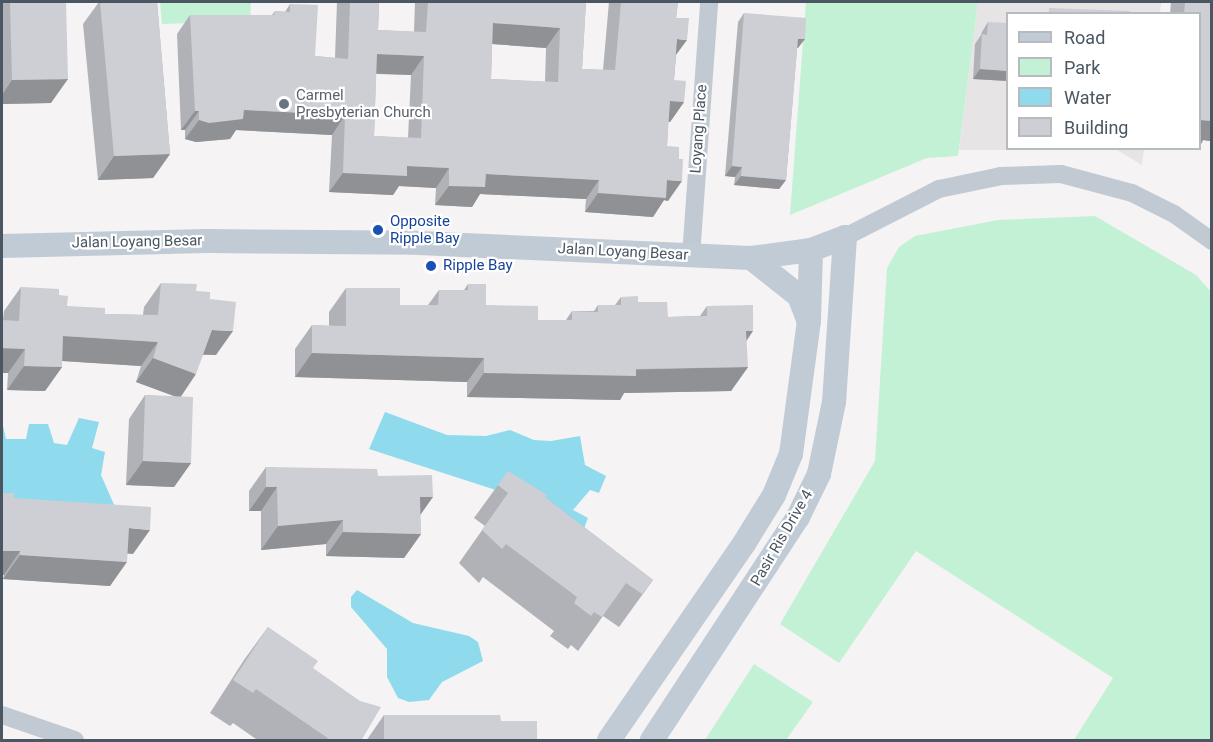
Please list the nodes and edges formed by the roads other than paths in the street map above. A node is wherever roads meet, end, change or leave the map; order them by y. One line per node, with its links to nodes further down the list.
1 (709, 2): 6 (street, Loyang Place)
2 (845, 237): 3 (street, Jalan Loyang Besar); 5 (street, Jalan Loyang Besar); 12 (street, Pasir Ris Drive 4)
3 (1212, 241)
4 (2, 246): 6 (street, Jalan Loyang Besar)
5 (811, 250): 7 (street, Jalan Loyang Besar); 8 (street, Pasir Ris Drive 4)
6 (691, 256): 7 (street, Jalan Loyang Besar)
7 (751, 258): 8 (street)
8 (809, 321): 11 (street, Pasir Ris Drive 4)
9 (2, 715): 10 (street)
10 (75, 741)
11 (609, 741)
12 (652, 741)

